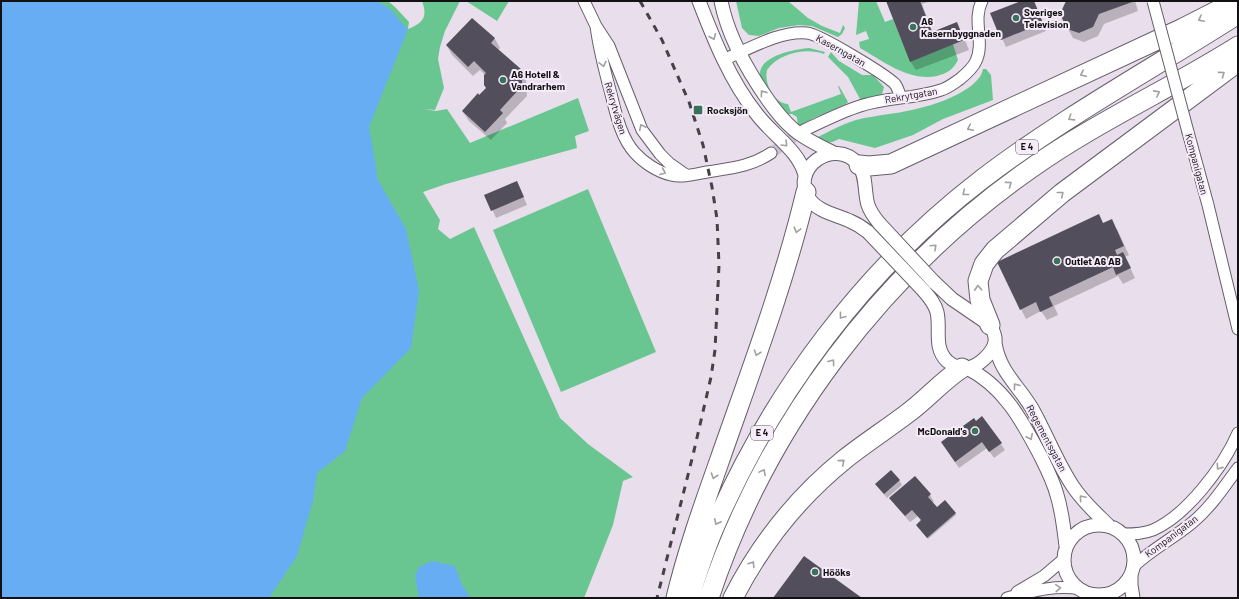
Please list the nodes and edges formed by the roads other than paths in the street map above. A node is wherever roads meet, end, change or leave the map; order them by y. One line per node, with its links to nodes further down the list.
1 (584, 1): 8 (street, Rekrytvägen)
2 (699, 1): 11 (street, one-way to 11)
3 (721, 1): 10 (street)
4 (982, 1): 13 (street, Rekrytgatan)
5 (1153, 1): 21 (street, Kompanigatan, bridge)
6 (1236, 1): 17 (highway, one-way to 17)
7 (1238, 14): 33 (highway, E 4, one-way to 33)
8 (596, 26): 18 (street, Rekrytvägen, one-way to 8); 18 (street, Rekrytvägen, one-way to 18)
9 (1238, 46): 34 (highway, E 4, one-way to 9)
10 (739, 53): 11 (street, Kaserngatan); 13 (street, Kaserngatan); 16 (street, one-way to 10)
11 (723, 60): 19 (street, one-way to 19)
12 (1238, 62): 20 (highway, one-way to 12)
13 (901, 98): 14 (street, Rekrytgatan)
14 (804, 130)
15 (771, 153): 18 (street, Rekrytvägen)
16 (834, 153): 17 (street); 19 (street)
17 (859, 165): 20 (street, bridge)
18 (686, 175)
19 (806, 184): 23 (street, Regementsgatan, bridge); 32 (highway, one-way to 32)
20 (990, 325): 22 (street, Regementsgatan)
21 (1238, 329)
22 (995, 343): 23 (street); 26 (street, Regementsgatan, one-way to 22)
23 (964, 368): 28 (street, Regementsgatan, one-way to 28); 35 (highway, one-way to 23)
24 (1238, 433): 27 (street, Kompanigatan, one-way to 27)
25 (1238, 468): 30 (street, Kompanigatan)
26 (1109, 526): 27 (street); 28 (street)
27 (1122, 534): 30 (street)
28 (1066, 546): 29 (street)
29 (1064, 559): 31 (street); 36 (street)
30 (1132, 570): 31 (street); 37 (street)
31 (1086, 593): 36 (street, one-way to 31)
32 (676, 598)
33 (689, 598)
34 (709, 598)
35 (733, 598)
36 (1008, 598)
37 (1134, 598)

